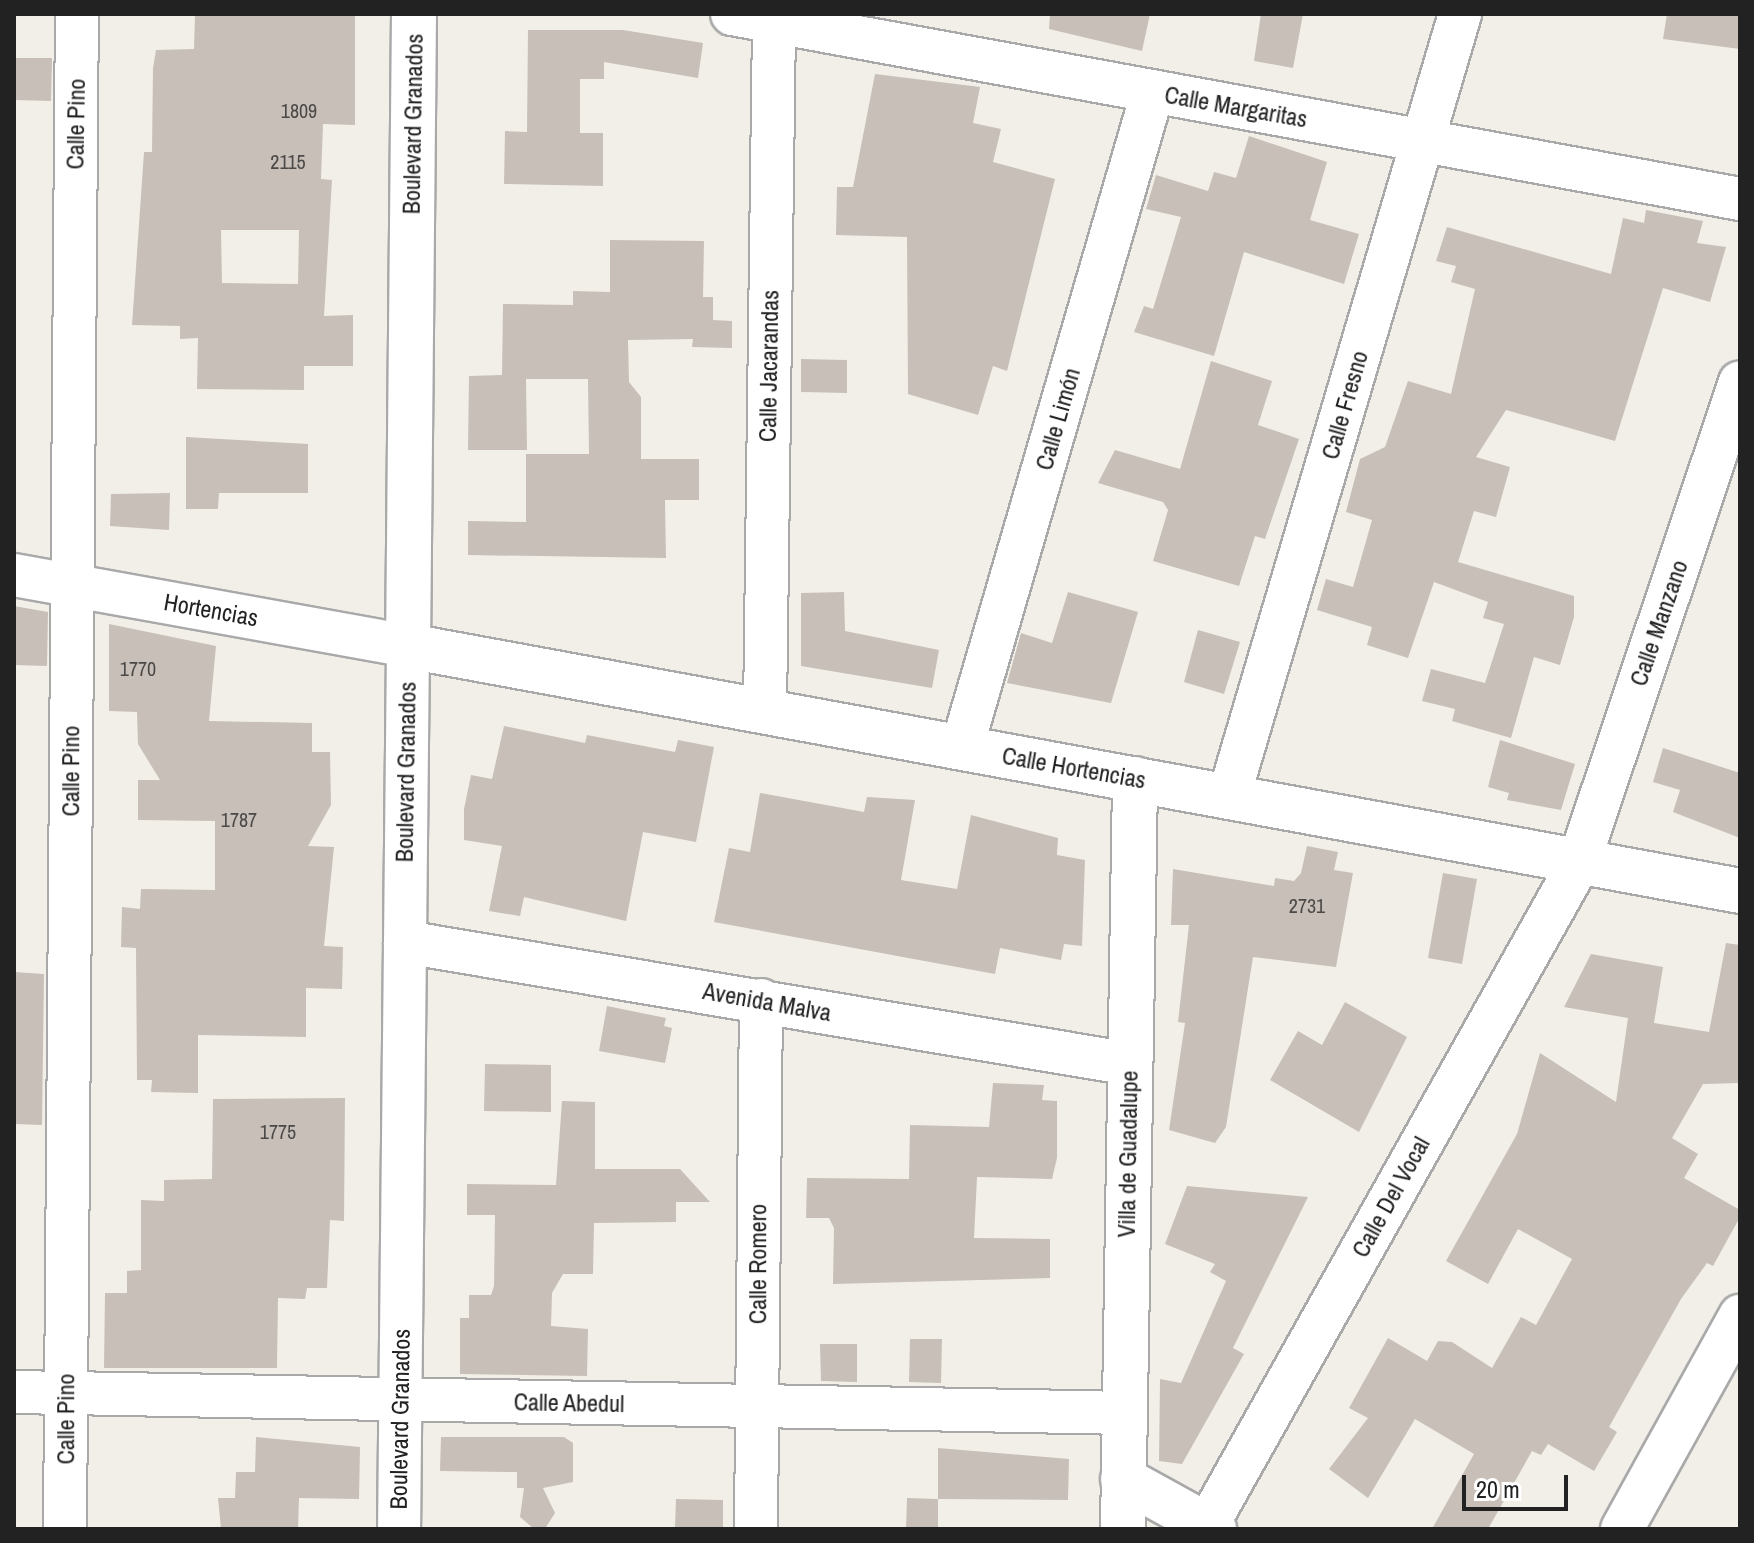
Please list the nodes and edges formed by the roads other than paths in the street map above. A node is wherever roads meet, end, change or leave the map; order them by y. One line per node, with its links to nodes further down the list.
1 (77, 14): 11 (street, Calle Pino)
2 (414, 14): 12 (street, Boulevard Granados)
3 (732, 14): 5 (street, Calle Margaritas)
4 (1460, 14): 7 (street, Calle Fresno)
5 (774, 22): 6 (street, Calle Margaritas); 13 (street, Calle Jacarandas)
6 (1153, 91): 7 (street, Calle Margaritas); 14 (street, Calle Limón)
7 (1422, 141): 8 (street, Calle Margaritas); 16 (street, Calle Fresno)
8 (1740, 199)
9 (1740, 382): 17 (street, Calle Manzano)
10 (14, 575): 11 (street, Hortencias)
11 (72, 585): 12 (street, Hortencias); 24 (street, Calle Pino)
12 (408, 646): 13 (street, Calle Hortencias); 19 (street, Boulevard Granados)
13 (765, 711): 14 (street, Calle Hortencias)
14 (962, 747): 15 (street, Calle Hortencias)
15 (1135, 779): 16 (street, Calle Hortencias); 21 (street, Villa de Guadalupe)
16 (1229, 796): 17 (street, Calle Hortencias)
17 (1578, 865): 18 (street, Calle Hortencias); 29 (street, Calle Del Vocal)
18 (1740, 891)
19 (405, 942): 20 (street, Avenida Malva); 25 (street, Boulevard Granados)
20 (761, 1000): 21 (street, Avenida Malva); 26 (street, Calle Romero)
21 (1130, 1064): 27 (street, Villa de Guadalupe)
22 (1740, 1316): 34 (street)
23 (14, 1392): 24 (street, Calle Abedul)
24 (66, 1393): 25 (street, Calle Abedul); 30 (street, Calle Pino)
25 (400, 1400): 26 (street, Calle Abedul); 31 (street, Boulevard Granados)
26 (757, 1406): 27 (street, Calle Abedul); 32 (street, Calle Romero)
27 (1124, 1413): 28 (street, Villa de Guadalupe)
28 (1123, 1479): 29 (street); 33 (street, Villa de Guadalupe)
29 (1208, 1528)
30 (65, 1529)
31 (399, 1529)
32 (756, 1529)
33 (1123, 1529)
34 (1622, 1529)

